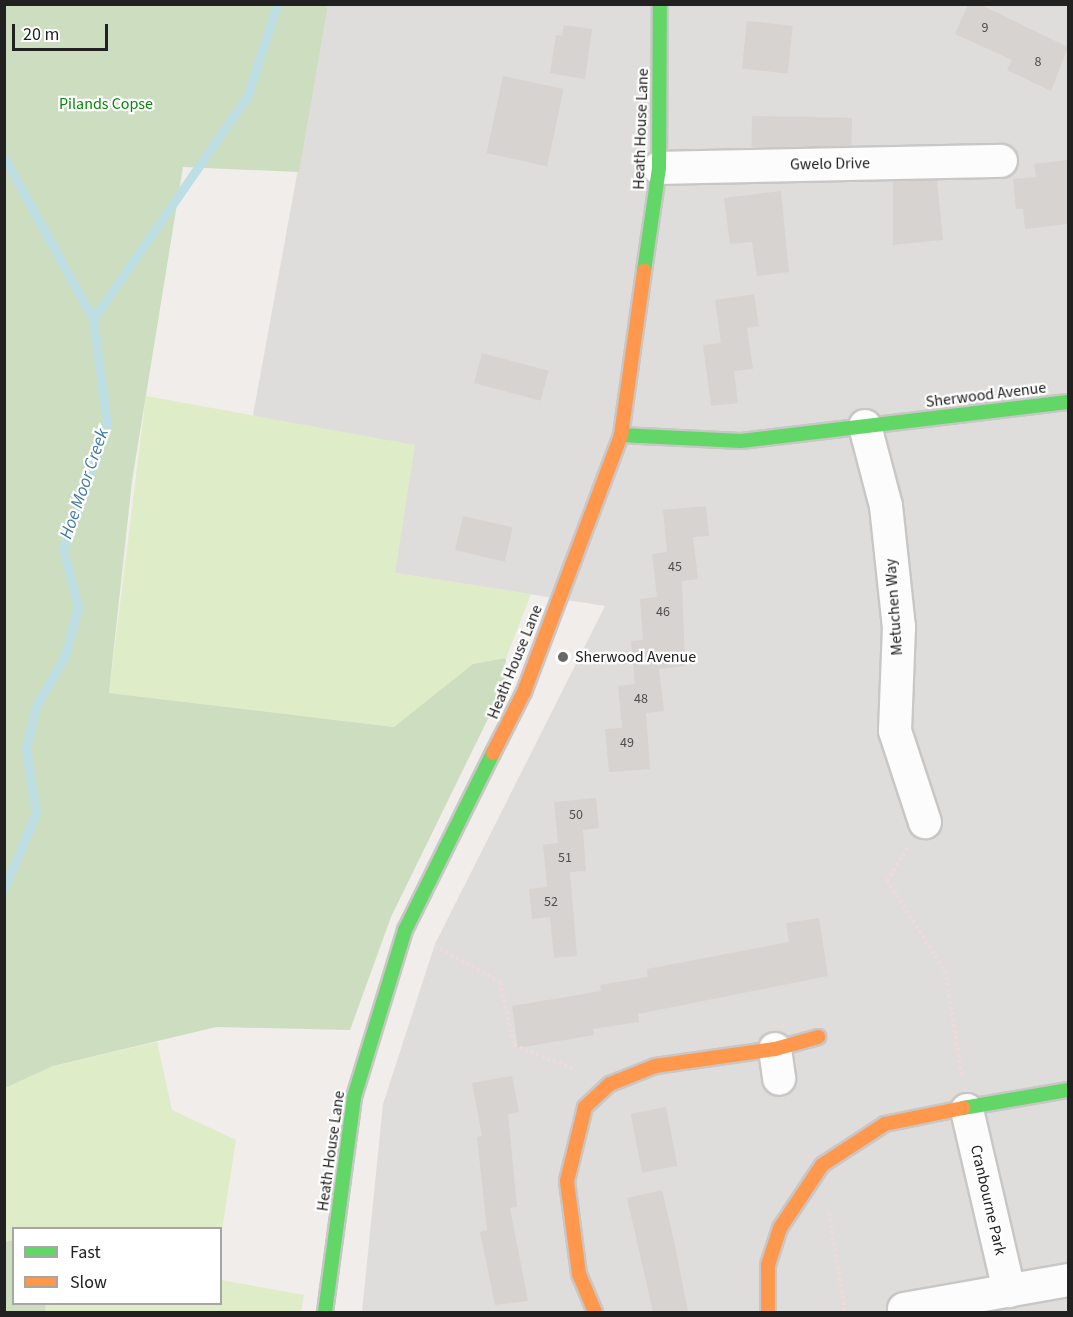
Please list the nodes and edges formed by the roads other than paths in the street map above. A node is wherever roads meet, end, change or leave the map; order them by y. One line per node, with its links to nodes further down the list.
1 (660, 4): 3 (street, Heath House Lane)
2 (1001, 161): 3 (street, Gwelo Drive)
3 (660, 168): 6 (street, Heath House Lane)
4 (1068, 402): 5 (street, Sherwood Avenue)
5 (865, 426): 6 (street, Sherwood Avenue); 7 (street, Metuchen Way)
6 (621, 435): 14 (street, Heath House Lane)
7 (925, 822)
8 (818, 1037): 15 (street)
9 (1068, 1090): 10 (street)
10 (967, 1110): 12 (street, Cranbourne Park); 16 (street)
11 (1068, 1280): 12 (street)
12 (1009, 1291): 13 (street)
13 (904, 1309)
14 (325, 1312)
15 (595, 1312)
16 (768, 1312)

